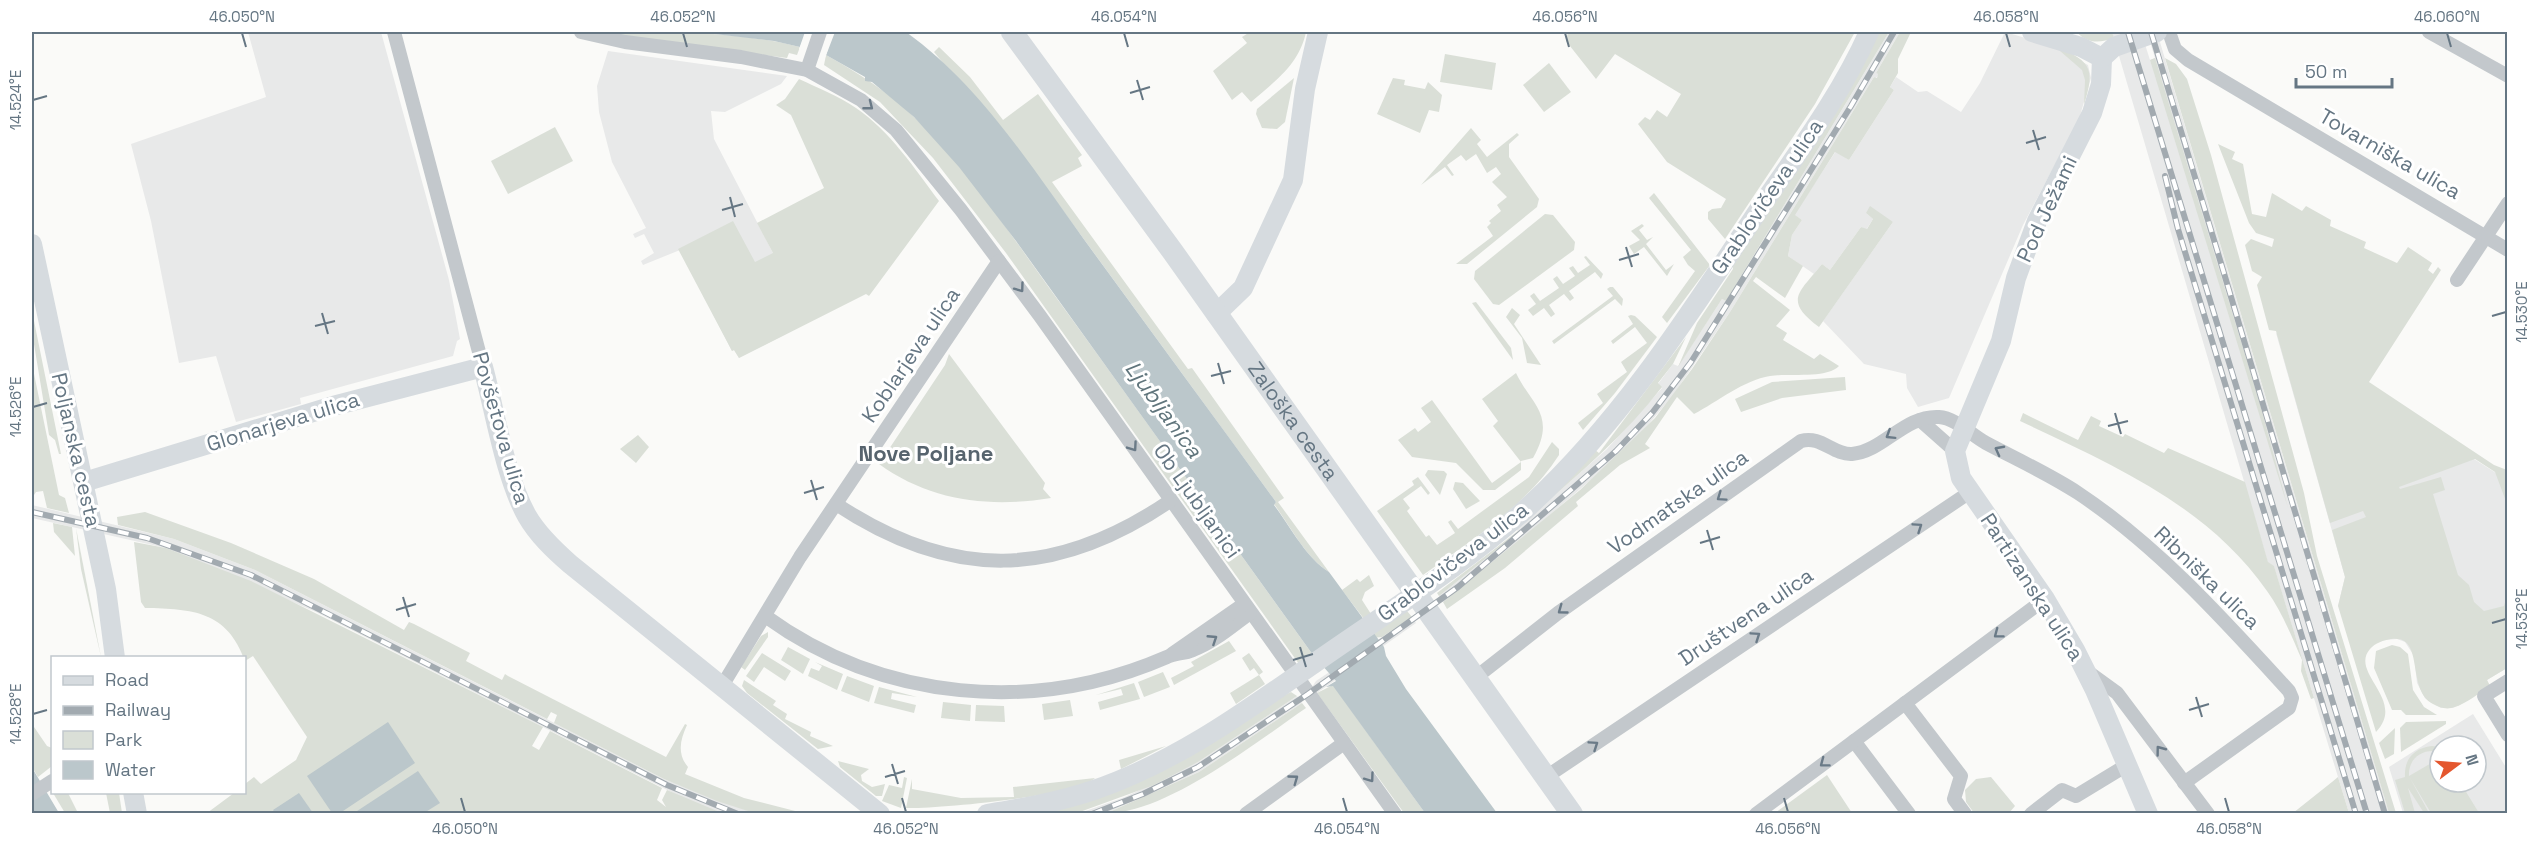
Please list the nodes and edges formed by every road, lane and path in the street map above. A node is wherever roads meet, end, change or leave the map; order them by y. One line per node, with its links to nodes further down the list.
1 (394, 32): 21 (street, Povšetova ulica)
2 (581, 32): 12 (street, Ob Ljubljanici)
3 (820, 32): 12 (street)
4 (1012, 32): 20 (main road, Zaloška cesta)
5 (1318, 32): 20 (street)
6 (1869, 32): 29 (street, Grablovičeva ulica)
7 (2032, 32): 11 (street)
8 (2157, 32): 11 (street)
9 (2169, 32): 15 (street, Tovarniška ulica)
10 (2429, 32): 13 (street)
11 (2102, 58): 23 (street, Pod Ježami)
12 (807, 70): 18 (street, Ob Ljubljanici, one-way to 18)
13 (2508, 76)
14 (2508, 203): 15 (street)
15 (2485, 235): 17 (street, Tovarniška ulica); 19 (street)
16 (32, 244): 25 (street, Poljanska cesta)
17 (2508, 250)
18 (999, 261): 27 (street, Ob Ljubljanici, one-way to 27); 28 (street, Koblarjeva ulica)
19 (2457, 280)
20 (1216, 314): 29 (main road, Zaloška cesta)
21 (483, 367): 25 (street, Glonarjeva ulica); 38 (street, Povšetova ulica)
22 (1920, 420): 23 (street, Vodmatska ulica); 24 (street); 36 (street, Vodmatska ulica, one-way to 36)
23 (1963, 428): 24 (street); 46 (street, Ribniška ulica, one-way to 23)
24 (1955, 451): 26 (street, Partizanska ulica)
25 (84, 482): 33 (street, Poljanska cesta)
26 (1970, 492): 30 (street, Partizanska ulica); 44 (street, Društvena ulica, one-way to 26)
27 (1170, 501): 28 (street); 31 (street, Ob Ljubljanici)
28 (836, 504): 32 (street, Koblarjeva ulica)
29 (1417, 593): 34 (street, Grablovičeva ulica); 36 (main road, Zaloška cesta)
30 (2045, 599): 35 (street, Partizanska ulica); 39 (street, one-way to 39)
31 (1247, 609): 32 (street); 34 (street, Ob Ljubljanici)
32 (765, 616): 38 (street, Koblarjeva ulica)
33 (115, 656)
34 (1303, 671): 42 (street, Ob Ljubljanici); 51 (street, Grablovičeva ulica)
35 (2087, 671): 43 (street, Partizanska ulica); 46 (street, one-way to 35)
36 (1475, 678): 44 (main road, Zaloška cesta)
37 (2508, 681): 40 (street)
38 (722, 686): 50 (street, Povšetova ulica)
39 (1905, 703): 41 (street); 57 (street)
40 (2508, 735)
41 (1854, 741): 55 (street, one-way to 55); 56 (street)
42 (1344, 743): 52 (street, one-way to 42); 53 (street, Ob Ljubljanici, one-way to 53)
43 (2127, 765): 58 (street); 59 (street, Partizanska ulica)
44 (1546, 777): 54 (main road, Zaloška cesta)
45 (51, 782): 47 (street)
46 (2184, 783): 60 (street)
47 (32, 794)
48 (133, 794): 49 (street)
49 (137, 813)
50 (880, 813)
51 (987, 813)
52 (1246, 813)
53 (1395, 813)
54 (1572, 813)
55 (1756, 813)
56 (1909, 813)
57 (1965, 813)
58 (2031, 813)
59 (2148, 813)
60 (2208, 813)

